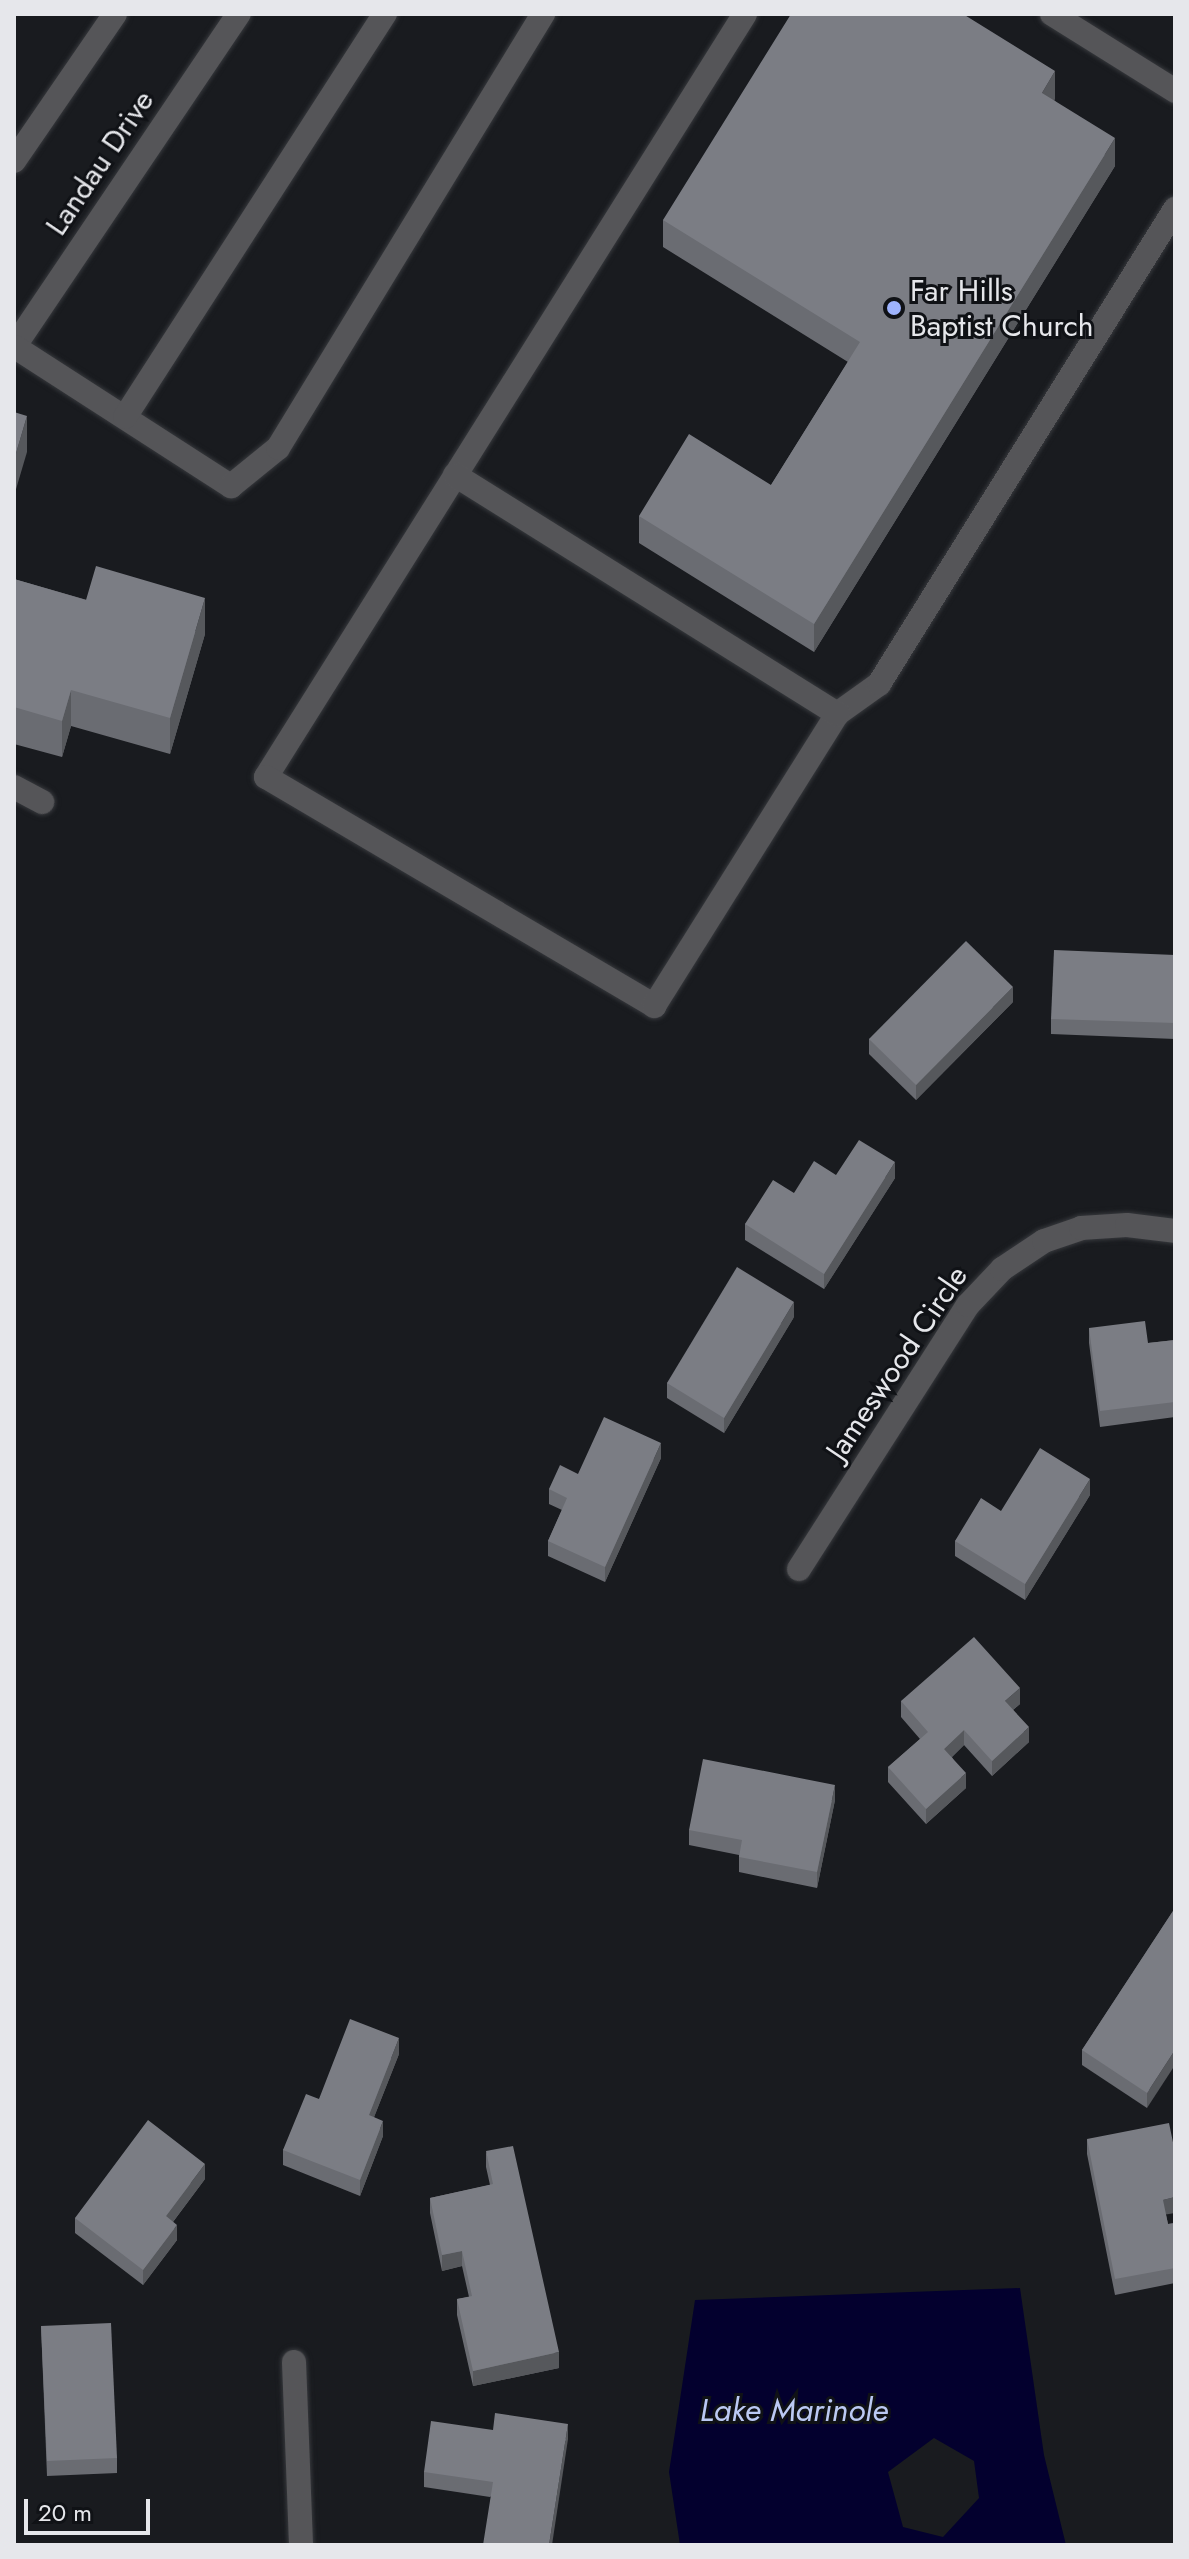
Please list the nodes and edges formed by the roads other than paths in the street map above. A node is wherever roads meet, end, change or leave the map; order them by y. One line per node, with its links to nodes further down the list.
1 (115, 14): 8 (street)
2 (239, 14): 10 (street, Landau Drive)
3 (385, 14): 11 (street)
4 (543, 14): 11 (street)
5 (745, 14): 12 (street)
6 (1052, 14): 7 (street)
7 (1175, 91)
8 (14, 161)
9 (1175, 209): 13 (street)
10 (15, 347): 11 (street)
11 (125, 417)
12 (455, 475): 13 (street); 13 (street)
13 (837, 714)
14 (14, 787): 15 (street)
15 (42, 802)
16 (1175, 1231): 17 (street, Jameswood Circle)
17 (799, 1569)
18 (294, 2362): 19 (street)
19 (301, 2545)

